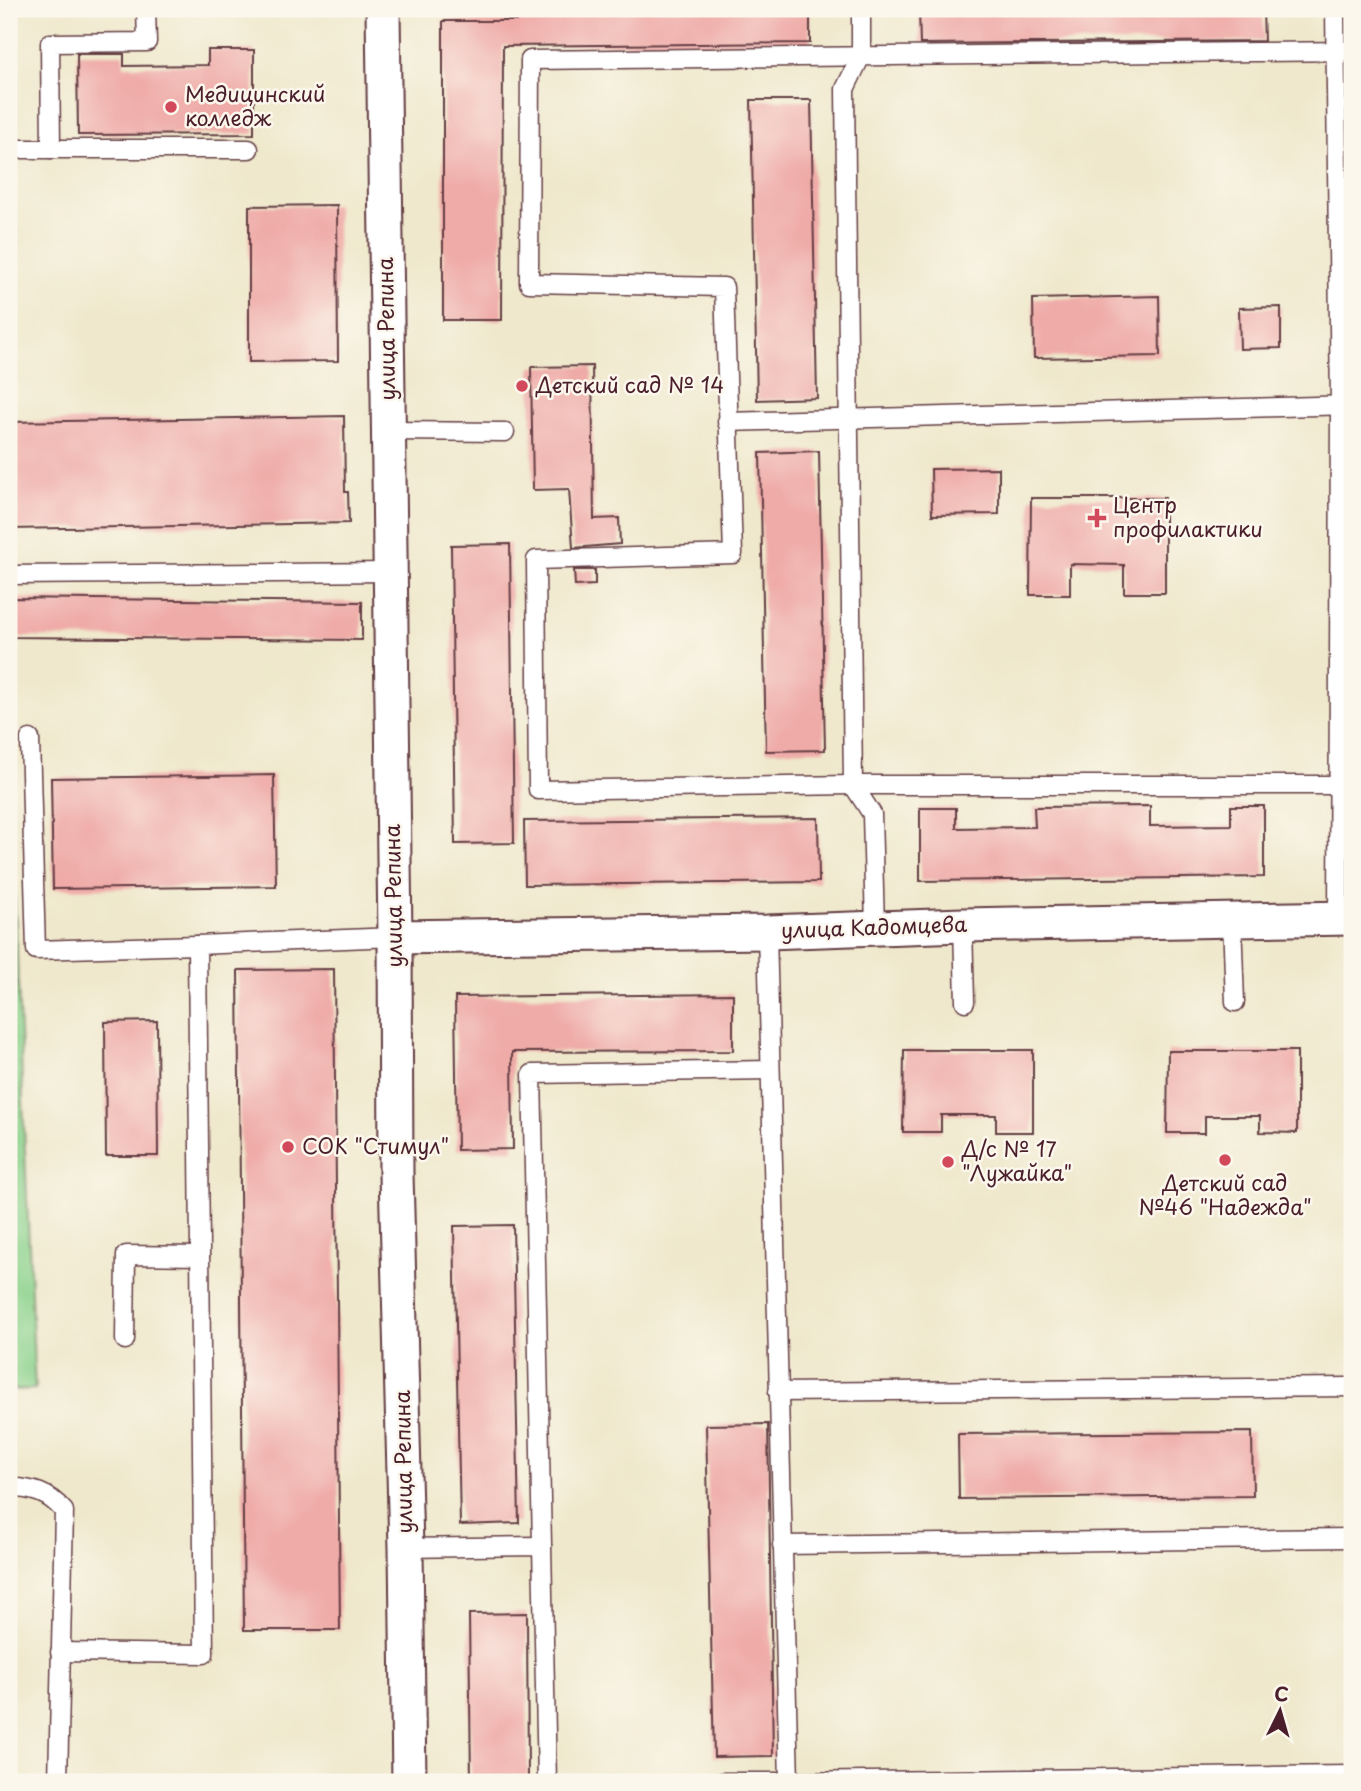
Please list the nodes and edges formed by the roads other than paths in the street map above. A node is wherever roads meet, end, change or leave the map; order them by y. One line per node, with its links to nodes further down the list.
1 (146, 9): 8 (lane)
2 (383, 9): 13 (street, улица Репина)
3 (861, 9): 6 (lane)
4 (1335, 9): 5 (lane)
5 (1344, 51): 6 (lane); 10 (lane)
6 (861, 56): 11 (lane); 12 (lane)
7 (9, 149): 8 (lane)
8 (51, 149): 9 (lane)
9 (249, 149)
10 (1346, 405): 11 (lane); 19 (lane)
11 (848, 419): 12 (lane); 18 (lane)
12 (727, 422): 18 (lane)
13 (389, 431): 14 (lane); 15 (street, улица Репина)
14 (505, 432)
15 (391, 572): 16 (lane); 25 (street, улица Репина)
16 (9, 575)
17 (30, 739): 26 (lane)
18 (853, 785): 19 (lane); 23 (lane)
19 (1346, 785): 20 (lane)
20 (1345, 918): 21 (street, улица Кадомцева)
21 (1232, 920): 22 (street, улица Кадомцева); 28 (lane)
22 (963, 925): 23 (street, улица Кадомцева); 27 (lane)
23 (875, 928): 24 (street, улица Кадомцева)
24 (767, 932): 25 (street, улица Кадомцева); 29 (lane)
25 (395, 937): 26 (lane); 38 (street, улица Репина)
26 (197, 945): 30 (lane)
27 (965, 1002)
28 (1235, 1002)
29 (770, 1070): 33 (lane); 37 (lane)
30 (200, 1256): 31 (lane); 39 (lane)
31 (125, 1340)
32 (1352, 1387): 33 (lane)
33 (778, 1392): 36 (lane)
34 (9, 1487): 39 (lane)
35 (1352, 1538): 36 (lane)
36 (782, 1545): 46 (lane)
37 (542, 1546): 38 (lane); 44 (lane)
38 (406, 1548): 43 (street, улица Репина)
39 (60, 1652): 42 (lane)
40 (1352, 1776): 41 (lane)
41 (1113, 1780): 46 (lane)
42 (58, 1782)
43 (409, 1782)
44 (547, 1782)
45 (722, 1782): 46 (lane)
46 (789, 1782)

